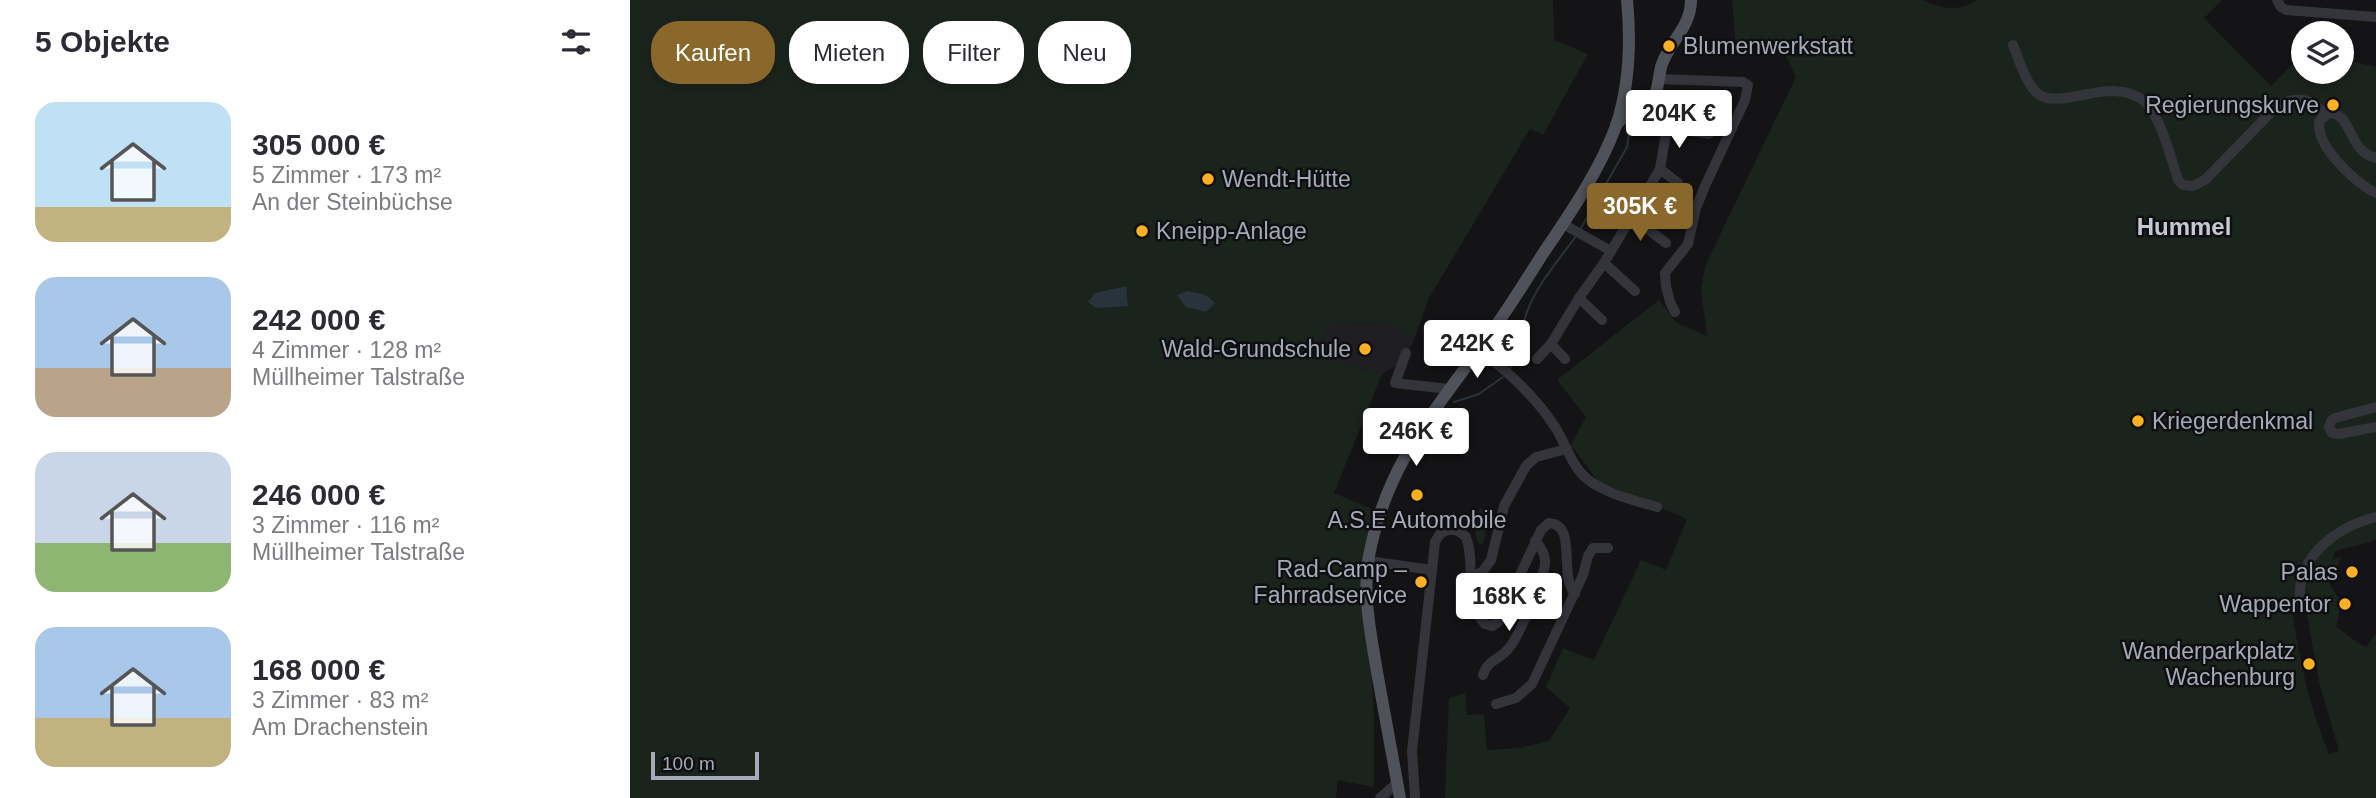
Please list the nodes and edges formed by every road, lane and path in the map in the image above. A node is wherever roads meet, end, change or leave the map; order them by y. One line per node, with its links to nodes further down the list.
1 (1627, 0): 8 (main road)
2 (1691, 0): 6 (main road)
3 (2277, 0): 4 (street)
4 (2376, 17)
5 (2013, 45): 10 (street)
6 (1659, 79): 7 (main road); 25 (street)
7 (1655, 94): 9 (main road); 12 (street)
8 (1621, 102): 9 (main road); 11 (main road)
9 (1631, 112): 11 (main road)
10 (2324, 113): 14 (street); 17 (street)
11 (1616, 125): 19 (main road)
12 (1667, 127): 13 (street); 15 (street)
13 (1709, 134)
14 (2376, 158)
15 (1660, 169): 16 (street); 18 (street)
16 (1678, 183)
17 (2376, 193)
18 (1632, 218): 20 (street); 21 (street)
19 (1563, 224): 21 (street); 28 (main road)
20 (1666, 243)
21 (1611, 251): 22 (street)
22 (1604, 264): 23 (street); 24 (street)
23 (1635, 291)
24 (1579, 298): 26 (street); 27 (street)
25 (1675, 313)
26 (1602, 320)
27 (1551, 344): 30 (street); 31 (street)
28 (1479, 350): 32 (main road); 35 (street)
29 (1406, 353): 32 (street)
30 (1537, 359)
31 (1565, 359)
32 (1449, 389): 40 (main road)
33 (2376, 407): 34 (street)
34 (2376, 427)
35 (1567, 449): 36 (street); 42 (street)
36 (1657, 507)
37 (2376, 517): 44 (street)
38 (1535, 541): 42 (street); 43 (street); 45 (street)
39 (1608, 548): 43 (street)
40 (1368, 561): 41 (street); 48 (main road)
41 (1432, 570): 42 (street); 47 (street)
42 (1470, 575)
43 (1575, 594): 46 (street)
44 (2300, 598)
45 (1483, 675)
46 (1496, 704)
47 (1412, 751): 48 (street); 52 (street)
48 (1392, 755): 49 (main road)
49 (1397, 783): 50 (street); 51 (main road)
50 (1380, 798)
51 (1400, 798)
52 (1415, 798)

